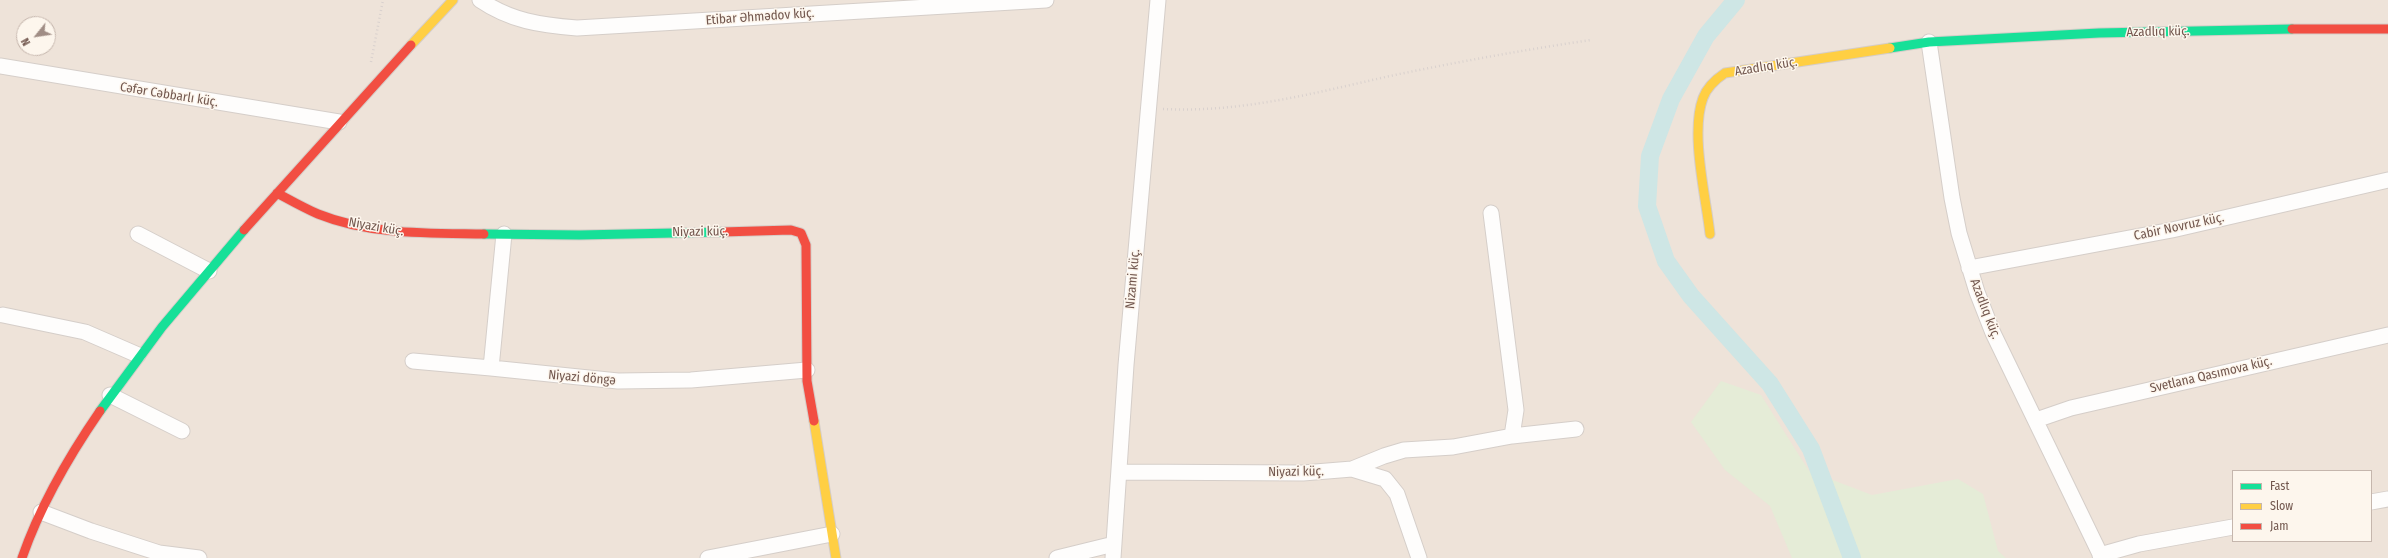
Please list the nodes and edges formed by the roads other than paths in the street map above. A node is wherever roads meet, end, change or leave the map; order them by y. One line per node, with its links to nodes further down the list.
1 (453, 0): 8 (street)
2 (480, 0): 3 (street, Etibar Əhmədov küç.)
3 (1046, 0)
4 (1158, 0): 29 (street, Nizami küç.)
5 (2388, 29): 6 (street, Azadlıq küç.)
6 (1929, 42): 14 (street, Azadlıq küç.); 15 (street, Azadlıq küç.)
7 (0, 66): 8 (street, Cəfər Cəbbarlı küç.)
8 (339, 122): 10 (street)
9 (2388, 180): 15 (street, Cabir Novruz küç.)
10 (277, 193): 13 (street, Niyazi küç.); 16 (street)
11 (1491, 213): 27 (street)
12 (138, 234): 16 (street)
13 (504, 234): 21 (street); 22 (street, Niyazi küç.)
14 (1710, 234)
15 (1969, 268): 24 (street, Azadlıq küç.)
16 (209, 271): 19 (street)
17 (3, 315): 19 (street)
18 (2388, 335): 24 (street, Svetlana Qasımova küç.)
19 (138, 355): 23 (street)
20 (413, 361): 21 (street, Niyazi döngə)
21 (492, 368): 22 (street, Niyazi döngə)
22 (807, 370): 34 (street, Niyazi küç.)
23 (110, 395): 26 (street); 32 (street)
24 (2036, 420): 36 (street, Azadlıq küç.)
25 (1576, 429): 27 (street)
26 (182, 431)
27 (1512, 436): 28 (street)
28 (1352, 469): 29 (street, Niyazi küç.); 42 (street, Niyazi küç.)
29 (1119, 472): 35 (street, Nizami küç.)
30 (2388, 499): 31 (street)
31 (2372, 502)
32 (41, 512): 37 (street); 38 (street)
33 (2232, 527): 36 (street)
34 (832, 534): 39 (street); 40 (street, Niyazi küç.)
35 (1113, 551): 41 (street)
36 (2101, 557)
37 (22, 558)
38 (199, 558)
39 (708, 558)
40 (836, 558)
41 (1057, 558)
42 (1419, 558)

